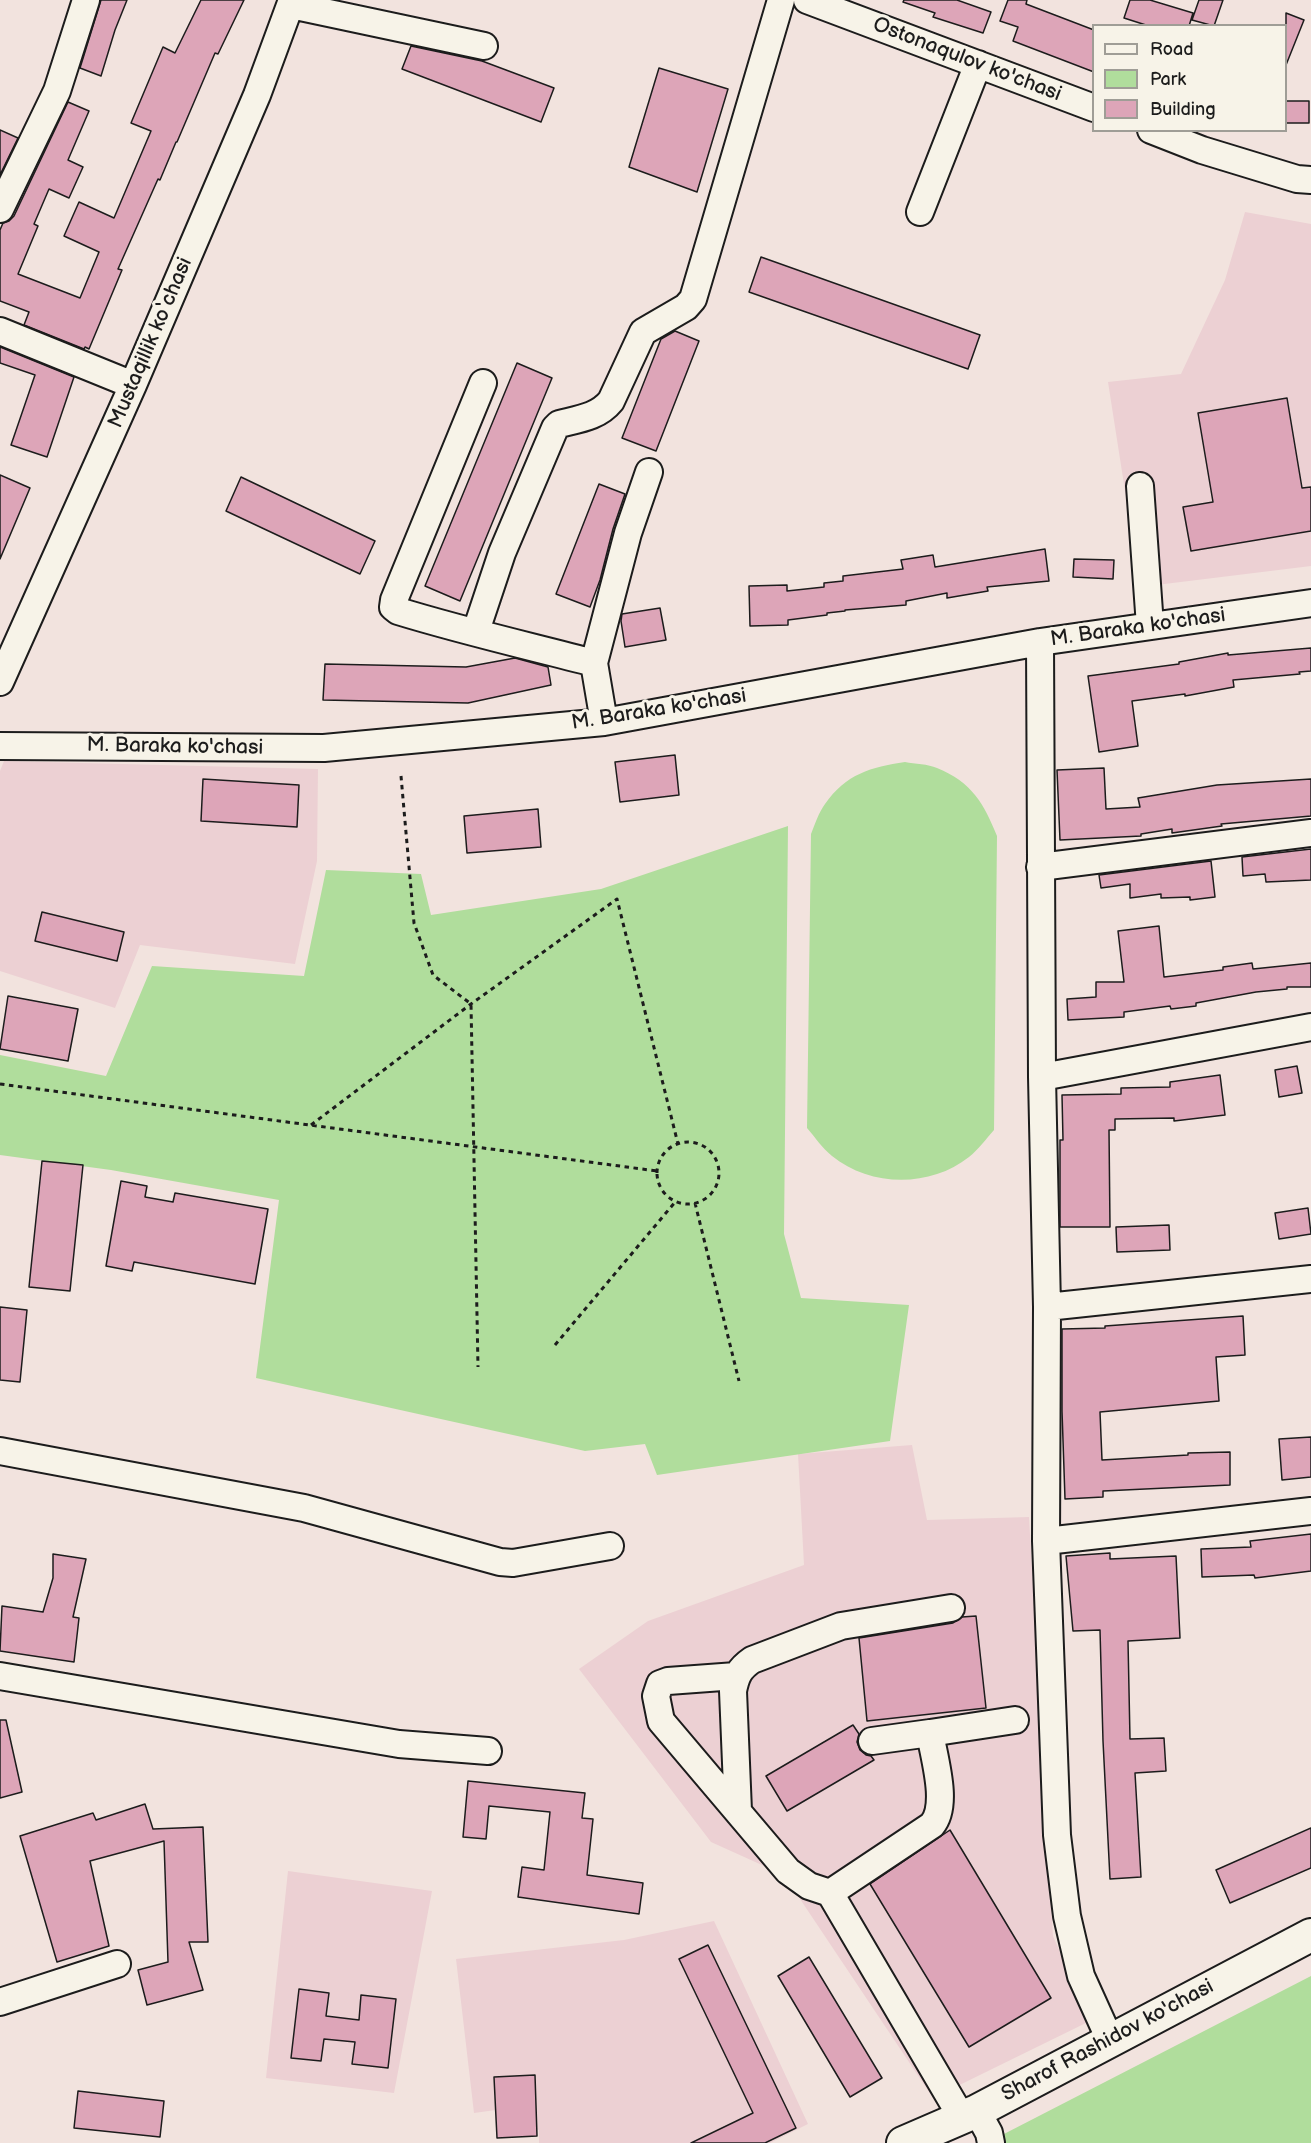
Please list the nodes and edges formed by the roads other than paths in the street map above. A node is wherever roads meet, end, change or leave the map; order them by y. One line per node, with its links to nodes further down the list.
1 (86, 0): 10 (street)
2 (781, 0): 19 (street)
3 (807, 0): 6 (street, Ostonaqulov ko'chasi)
4 (292, 2): 5 (street); 14 (street, Mustaqillik ko‘chasi)
5 (484, 46)
6 (978, 64): 7 (street, Ostonaqulov ko'chasi); 11 (street)
7 (1092, 107)
8 (1156, 132): 9 (street)
9 (1311, 180)
10 (0, 209)
11 (920, 212)
12 (0, 331): 14 (street)
13 (483, 382): 19 (street)
14 (133, 386): 22 (street, Mustaqillik ko‘chasi)
15 (649, 472): 21 (street)
16 (1140, 486): 18 (street)
17 (1311, 603): 18 (street, M. Baraka ko'chasi)
18 (1150, 626): 20 (street, M. Baraka ko'chasi)
19 (476, 632): 21 (street)
20 (1040, 642): 23 (street, M. Baraka ko'chasi); 26 (street)
21 (594, 663): 23 (street)
22 (0, 682)
23 (604, 722): 24 (street, M. Baraka ko'chasi)
24 (0, 746)
25 (1311, 833): 26 (street)
26 (1040, 867): 28 (street)
27 (1311, 1027): 28 (street)
28 (1042, 1077): 30 (street)
29 (1311, 1279): 30 (street)
30 (1047, 1307): 33 (street)
31 (0, 1451): 34 (street)
32 (1311, 1511): 33 (street)
33 (1046, 1541): 47 (street)
34 (610, 1546)
35 (951, 1608): 37 (street)
36 (0, 1676): 41 (street)
37 (736, 1676): 42 (street); 42 (street)
38 (1015, 1720): 39 (street)
39 (930, 1733): 40 (street); 43 (street)
40 (872, 1741)
41 (488, 1751)
42 (738, 1811): 43 (street)
43 (830, 1893): 48 (street)
44 (1311, 1935): 47 (main road, Sharof Rashidov ko'chasi)
45 (117, 1964): 46 (street)
46 (0, 2002)
47 (1110, 2040): 48 (main road, Sharof Rashidov ko'chasi)
48 (970, 2114): 49 (main road, Sharof Rashidov ko'chasi); 50 (street)
49 (903, 2143)
50 (991, 2143)

